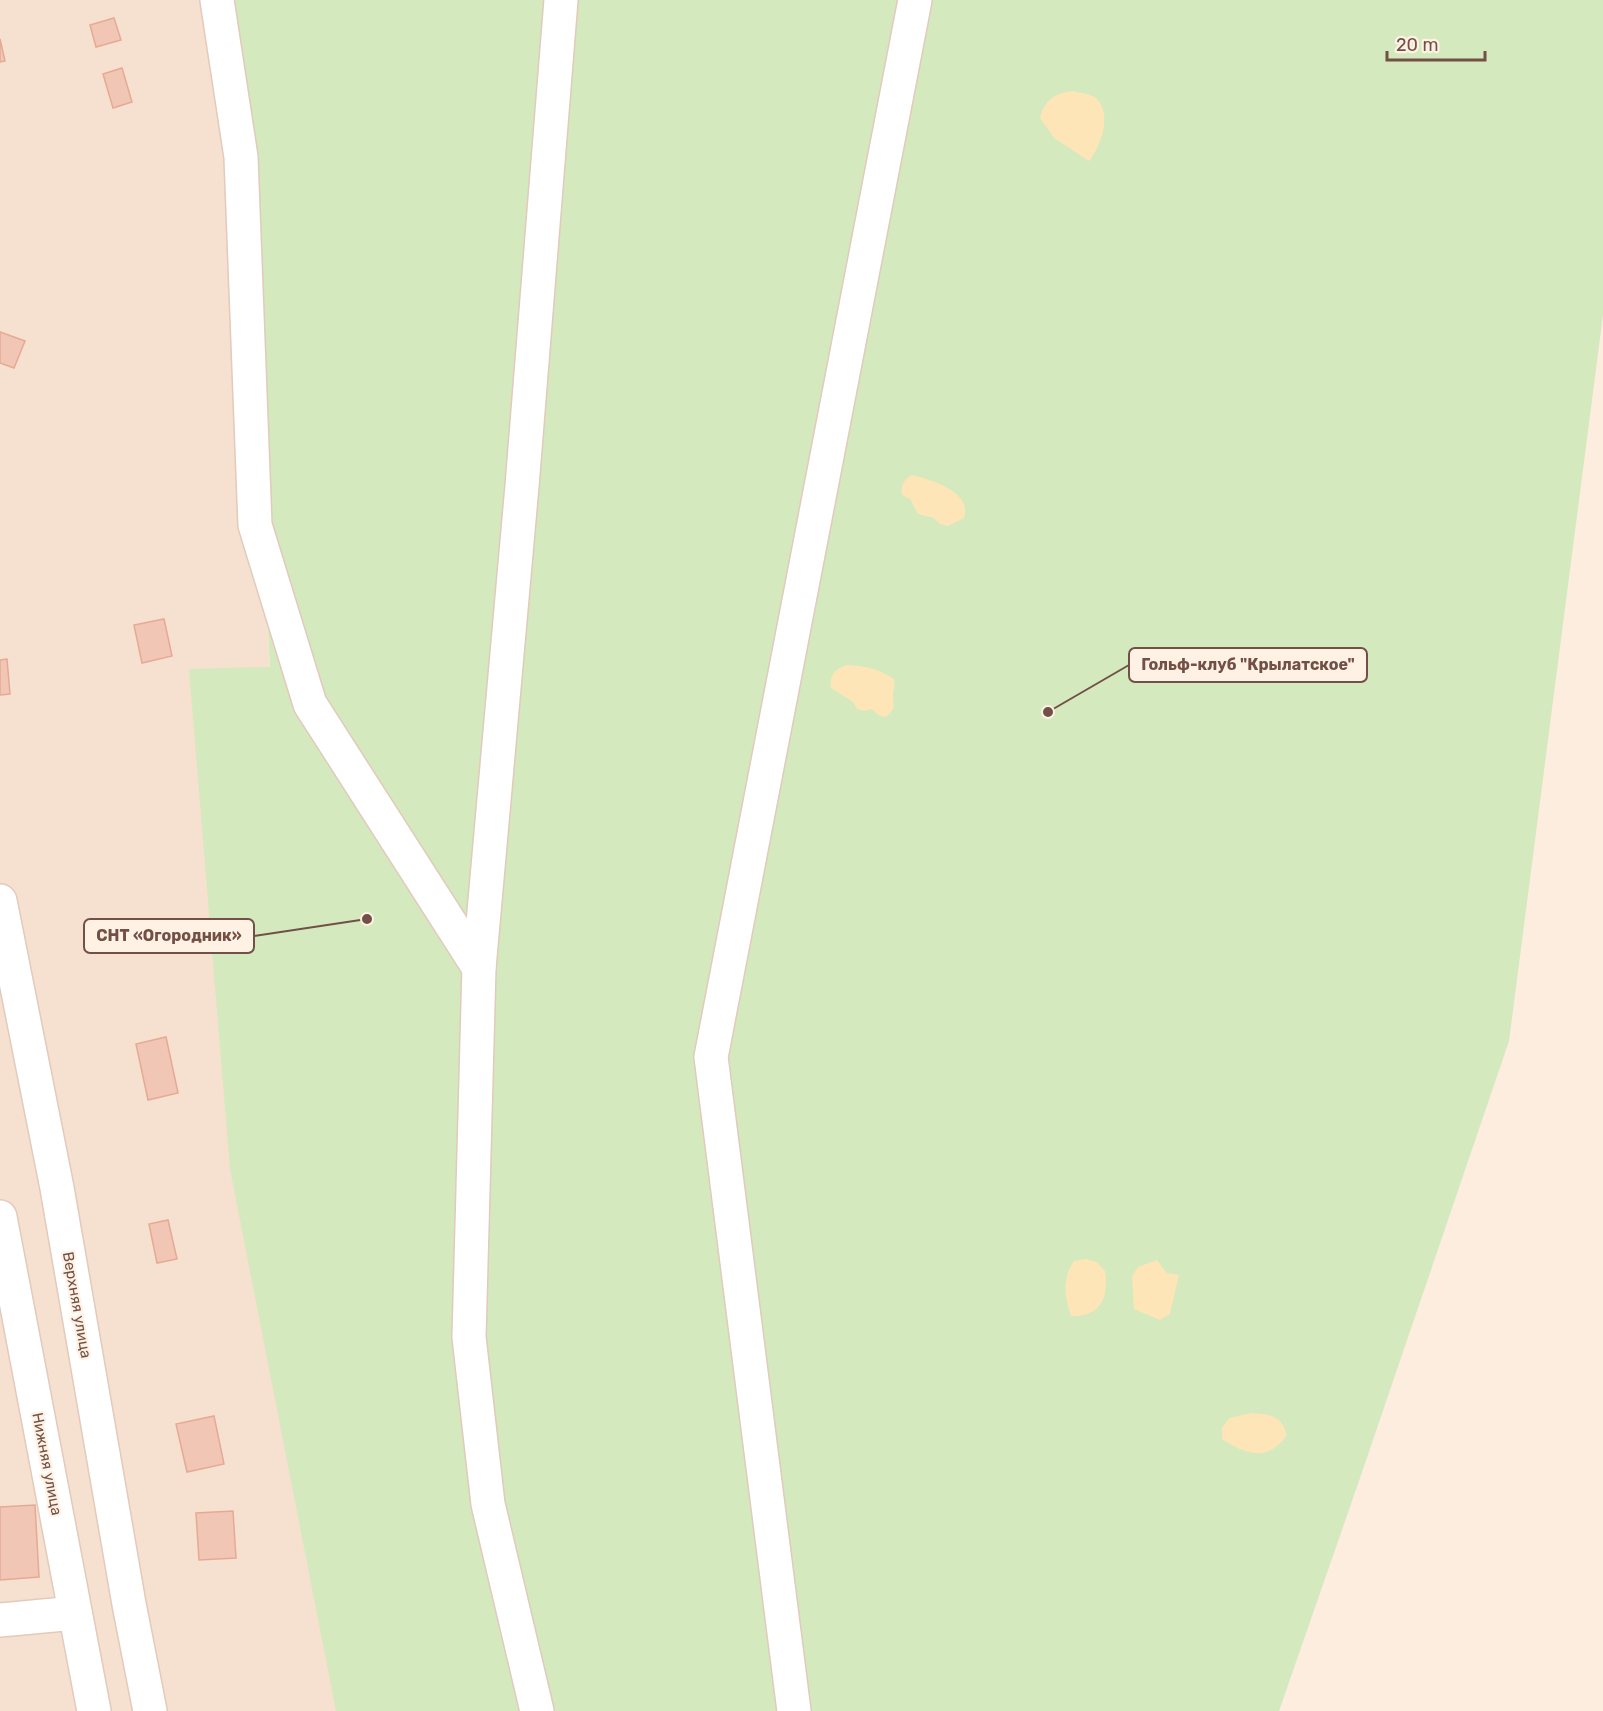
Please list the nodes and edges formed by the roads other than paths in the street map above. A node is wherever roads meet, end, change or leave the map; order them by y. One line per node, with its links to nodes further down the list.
1 (217, 0): 5 (street)
2 (561, 0): 5 (street)
3 (915, 0): 12 (street)
4 (0, 901): 10 (street, Верхняя улица)
5 (479, 968): 11 (street)
6 (0, 1217): 7 (street, Нижняя улица)
7 (75, 1613): 8 (street); 9 (street, Нижняя улица)
8 (0, 1620)
9 (94, 1711)
10 (150, 1711)
11 (537, 1711)
12 (794, 1711)

